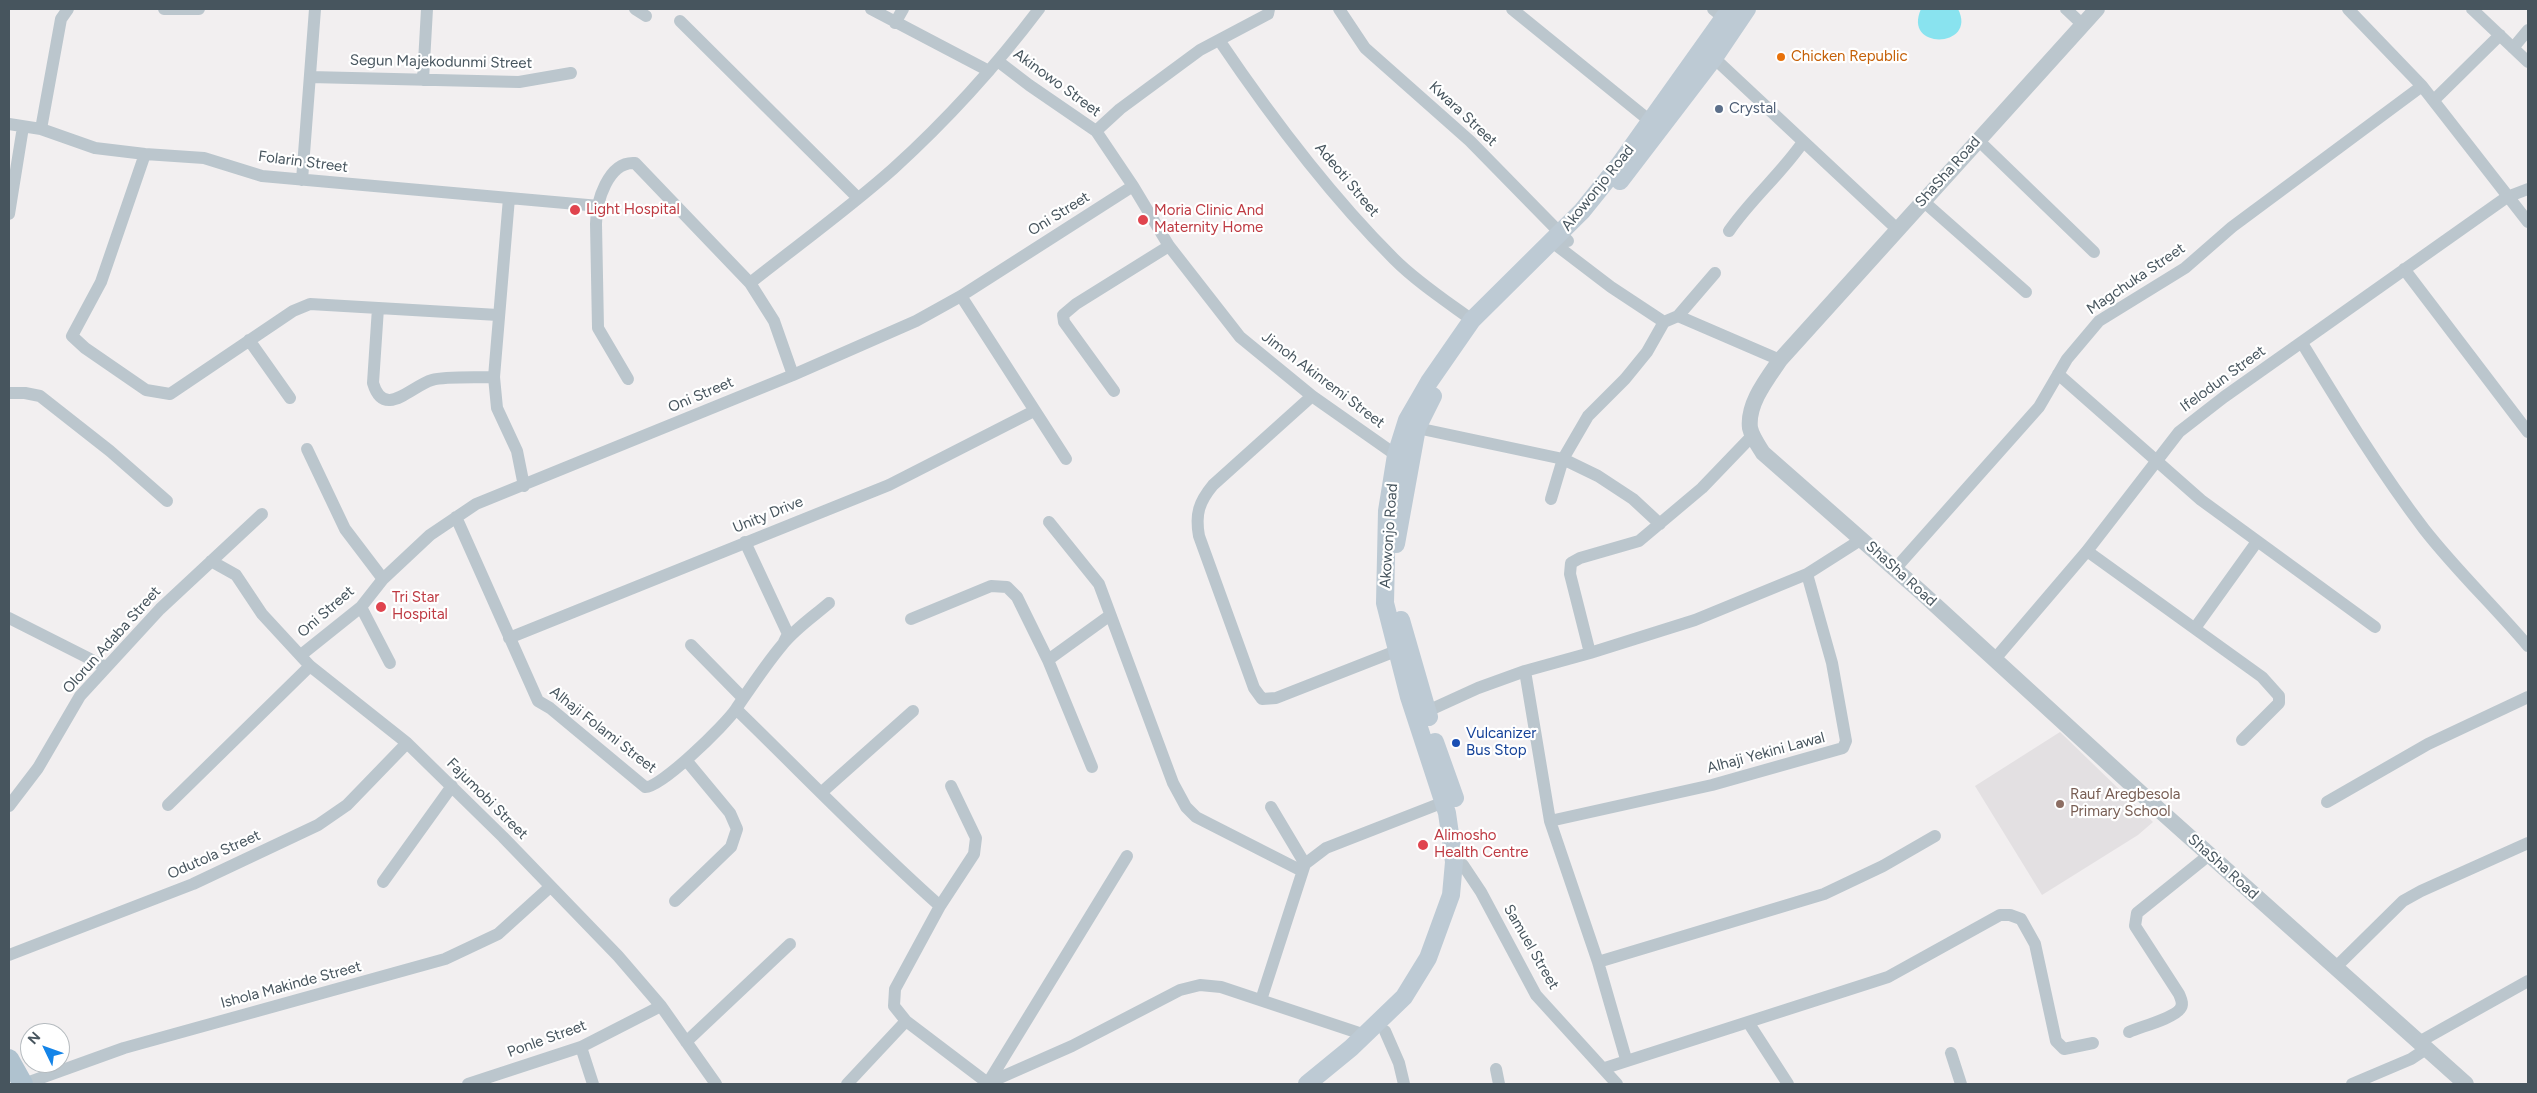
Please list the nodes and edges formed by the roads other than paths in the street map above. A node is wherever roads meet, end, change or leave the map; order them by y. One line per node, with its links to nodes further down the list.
1 (68, 9): 38 (street)
2 (164, 9): 3 (street)
3 (199, 9)
4 (315, 9): 31 (street)
5 (427, 9): 32 (street)
6 (634, 9): 18 (street)
7 (871, 9): 20 (street)
8 (903, 9): 20 (street)
9 (1039, 9): 27 (street)
10 (1269, 9): 24 (street)
11 (1339, 9): 55 (street, Kwara Street)
12 (1512, 9): 35 (street)
13 (2066, 9): 21 (street)
14 (2097, 9): 21 (street, ShaSha Road)
15 (2348, 9): 33 (street)
16 (2472, 9): 23 (street)
17 (1733, 11): 26 (main road, Akowonjo Road); 35 (main road, Akowonjo Road)
18 (646, 16)
19 (680, 21): 48 (street)
20 (895, 23): 29 (street)
21 (2083, 25): 40 (street, ShaSha Road)
22 (2528, 30): 25 (street)
23 (2500, 35): 25 (street); 34 (street)
24 (1219, 40): 39 (street); 66 (street, Adeoti Street)
25 (2513, 48): 28 (street)
26 (1714, 58): 41 (street); 55 (main road, Akowonjo Road)
27 (999, 62): 29 (street); 39 (street, Akinowo Street)
28 (2528, 62)
29 (989, 71): 48 (street)
30 (571, 73): 32 (street, Segun Majekodunmi Street)
31 (310, 77): 32 (street, Segun Majekodunmi Street); 43 (street)
32 (423, 80)
33 (2422, 86): 34 (street); 71 (street, Magchuka Street)
34 (2434, 100): 46 (street)
35 (1650, 121): 55 (main road, Akowonjo Road)
36 (9, 124): 37 (street, Folarin Street)
37 (23, 127): 38 (street, Folarin Street); 51 (street)
38 (41, 128): 42 (street, Folarin Street)
39 (1096, 131): 44 (street, Jimoh Akinremi Street)
40 (1977, 140): 49 (street, ShaSha Road); 57 (street)
41 (1803, 142): 53 (street); 54 (street)
42 (145, 154): 43 (street, Folarin Street); 68 (street)
43 (302, 180): 47 (street, Folarin Street)
44 (1133, 186): 56 (street, Jimoh Akinremi Street); 62 (street, Oni Street)
45 (2528, 189): 46 (street, Ifelodun Street)
46 (2507, 197): 52 (street); 58 (street, Ifelodun Street)
47 (509, 198): 50 (street, Folarin Street); 64 (street)
48 (858, 198): 60 (street)
49 (1923, 201): 53 (street, ShaSha Road); 61 (street)
50 (599, 206): 60 (street); 74 (street)
51 (9, 214)
52 (2528, 222)
53 (1897, 229): 70 (street, ShaSha Road)
54 (1729, 231)
55 (1561, 241): 66 (main road, Akowonjo Road); 67 (street, Kwara Street); 80 (main road, Akowonjo Road)
56 (1169, 246): 75 (street); 77 (street, Jimoh Akinremi Street)
57 (2094, 252)
58 (2404, 269): 69 (street, Ifelodun Street); 81 (street)
59 (1715, 273): 65 (street)
60 (750, 282): 72 (street)
61 (2026, 292)
62 (961, 296): 72 (street, Oni Street); 79 (street)
63 (378, 308): 64 (street); 68 (street); 73 (street)
64 (498, 315): 73 (street)
65 (1678, 316): 67 (street); 70 (street)
66 (1472, 320): 84 (main road, Akowonjo Road)
67 (1664, 322): 86 (street)
68 (249, 340): 78 (street)
69 (2302, 344): 87 (street, Ifelodun Street); 112 (street)
70 (1780, 360): 82 (street, ShaSha Road)
71 (2058, 374): 87 (street); 100 (street, Magchuka Street)
72 (793, 375): 88 (street, Oni Street)
73 (494, 377): 88 (street)
74 (628, 379)
75 (1114, 391)
76 (9, 393): 90 (street)
77 (1312, 396): 84 (street, Jimoh Akinremi Street); 114 (street)
78 (290, 398)
79 (1034, 411): 85 (street); 96 (street, Unity Drive)
80 (1417, 428): 86 (street); 127 (main road, Akowonjo Road)
81 (2528, 432)
82 (1752, 436): 94 (street); 95 (street, ShaSha Road)
83 (307, 449): 102 (street)
84 (1396, 455): 114 (main road, Akowonjo Road)
85 (1066, 459)
86 (1563, 459): 89 (street); 94 (street)
87 (2156, 461): 97 (street); 98 (street, Ifelodun Street)
88 (524, 486): 92 (street, Oni Street)
89 (1551, 499)
90 (167, 501)
91 (262, 514): 99 (street, Olorun Adaba Street)
92 (456, 517): 102 (street, Oni Street); 110 (street, Alhaji Folami Street)
93 (1049, 522): 105 (street)
94 (1660, 524): 115 (street)
95 (1862, 539): 100 (street, ShaSha Road); 101 (street)
96 (745, 542): 110 (street, Unity Drive); 111 (street)
97 (2256, 542): 108 (street); 109 (street)
98 (2087, 550): 109 (street); 118 (street, Ifelodun Street)
99 (211, 561): 116 (street, Fajumobi Street); 121 (street, Olorun Adaba Street)
100 (1895, 569): 118 (street, ShaSha Road)
101 (1806, 574): 115 (street); 140 (street, Alhaji Yekini Lawal)
102 (384, 578): 104 (street, Oni Street)
103 (829, 603): 111 (street, Alhaji Folami Street)
104 (361, 607): 116 (street, Oni Street); 119 (street)
105 (1109, 616): 117 (street); 146 (street)
106 (9, 618): 121 (street)
107 (911, 619): 117 (street)
108 (2375, 627)
109 (2195, 628): 128 (street)
110 (509, 638): 130 (street, Alhaji Folami Street)
111 (784, 642): 123 (street, Alhaji Folami Street)
112 (2527, 642)
113 (691, 645): 123 (street)
114 (1396, 651): 127 (main road, Akowonjo Road)
115 (1590, 653): 122 (street)
116 (301, 655): 120 (street, Fajumobi Street)
117 (1048, 660): 131 (street)
118 (1994, 660): 143 (street, ShaSha Road)
119 (390, 664)
120 (310, 666): 129 (street, Fajumobi Street); 137 (street)
121 (106, 667): 138 (street, Olorun Adaba Street)
122 (1525, 671): 127 (street); 140 (street)
123 (742, 697): 125 (street, Alhaji Folami Street)
124 (2528, 697): 136 (street)
125 (736, 709): 130 (street, Alhaji Folami Street); 134 (street)
126 (913, 711): 134 (street)
127 (1422, 714): 135 (main road, Akowonjo Road); 145 (main road, Akowonjo Road)
128 (2242, 740)
129 (407, 743): 132 (street, Fajumobi Street); 152 (street, Odutola Street)
130 (686, 760): 149 (street)
131 (1092, 768)
132 (452, 786): 147 (street); 148 (street, Fajumobi Street)
133 (950, 786): 150 (street)
134 (822, 792): 150 (street)
135 (1444, 802): 145 (main road, Akowonjo Road); 146 (street)
136 (2327, 802)
137 (168, 805)
138 (9, 806)
139 (1271, 807): 146 (street)
140 (1550, 821): 153 (street)
141 (1935, 836): 153 (street)
142 (2528, 843): 154 (street)
143 (2209, 855): 154 (street, ShaSha Road); 161 (street)
144 (1127, 856): 177 (street)
145 (1459, 863): 160 (main road, Akowonjo Road); 162 (main road, Akowonjo Road); 170 (street, Samuel Street)
146 (1303, 867): 156 (street)
147 (383, 882)
148 (550, 888): 157 (street, Fajumobi Street); 172 (street, Ishola Makinde Street)
149 (675, 901)
150 (940, 906): 158 (street)
151 (790, 944): 163 (street)
152 (9, 955)
153 (1598, 962): 169 (street)
154 (2336, 966): 165 (street, ShaSha Road)
155 (2528, 981): 165 (street)
156 (1261, 1000): 162 (street); 177 (street)
157 (661, 1006): 163 (street, Fajumobi Street); 166 (street, Ponle Street)
158 (906, 1021): 176 (street); 177 (street)
159 (1748, 1022): 164 (street); 169 (street); 183 (street)
160 (1385, 1032): 179 (main road, Akowonjo Road); 180 (street)
161 (2129, 1032)
162 (1365, 1035): 178 (main road, Akowonjo Road)
163 (686, 1042): 175 (street, Fajumobi Street)
164 (2093, 1043)
165 (2422, 1045): 185 (street); 186 (street, ShaSha Road)
166 (581, 1047): 173 (street, Ponle Street); 174 (street)
167 (1951, 1053): 184 (street)
168 (9, 1059): 172 (main road)
169 (1626, 1059): 170 (street)
170 (1605, 1068): 182 (street, Samuel Street)
171 (1496, 1069): 181 (street)
172 (24, 1084)
173 (468, 1084)
174 (593, 1084)
175 (716, 1084)
176 (848, 1084)
177 (988, 1084)
178 (1307, 1084)
179 (1322, 1084)
180 (1404, 1084)
181 (1499, 1084)
182 (1617, 1084)
183 (1788, 1084)
184 (1961, 1084)
185 (2352, 1084)
186 (2466, 1084)

